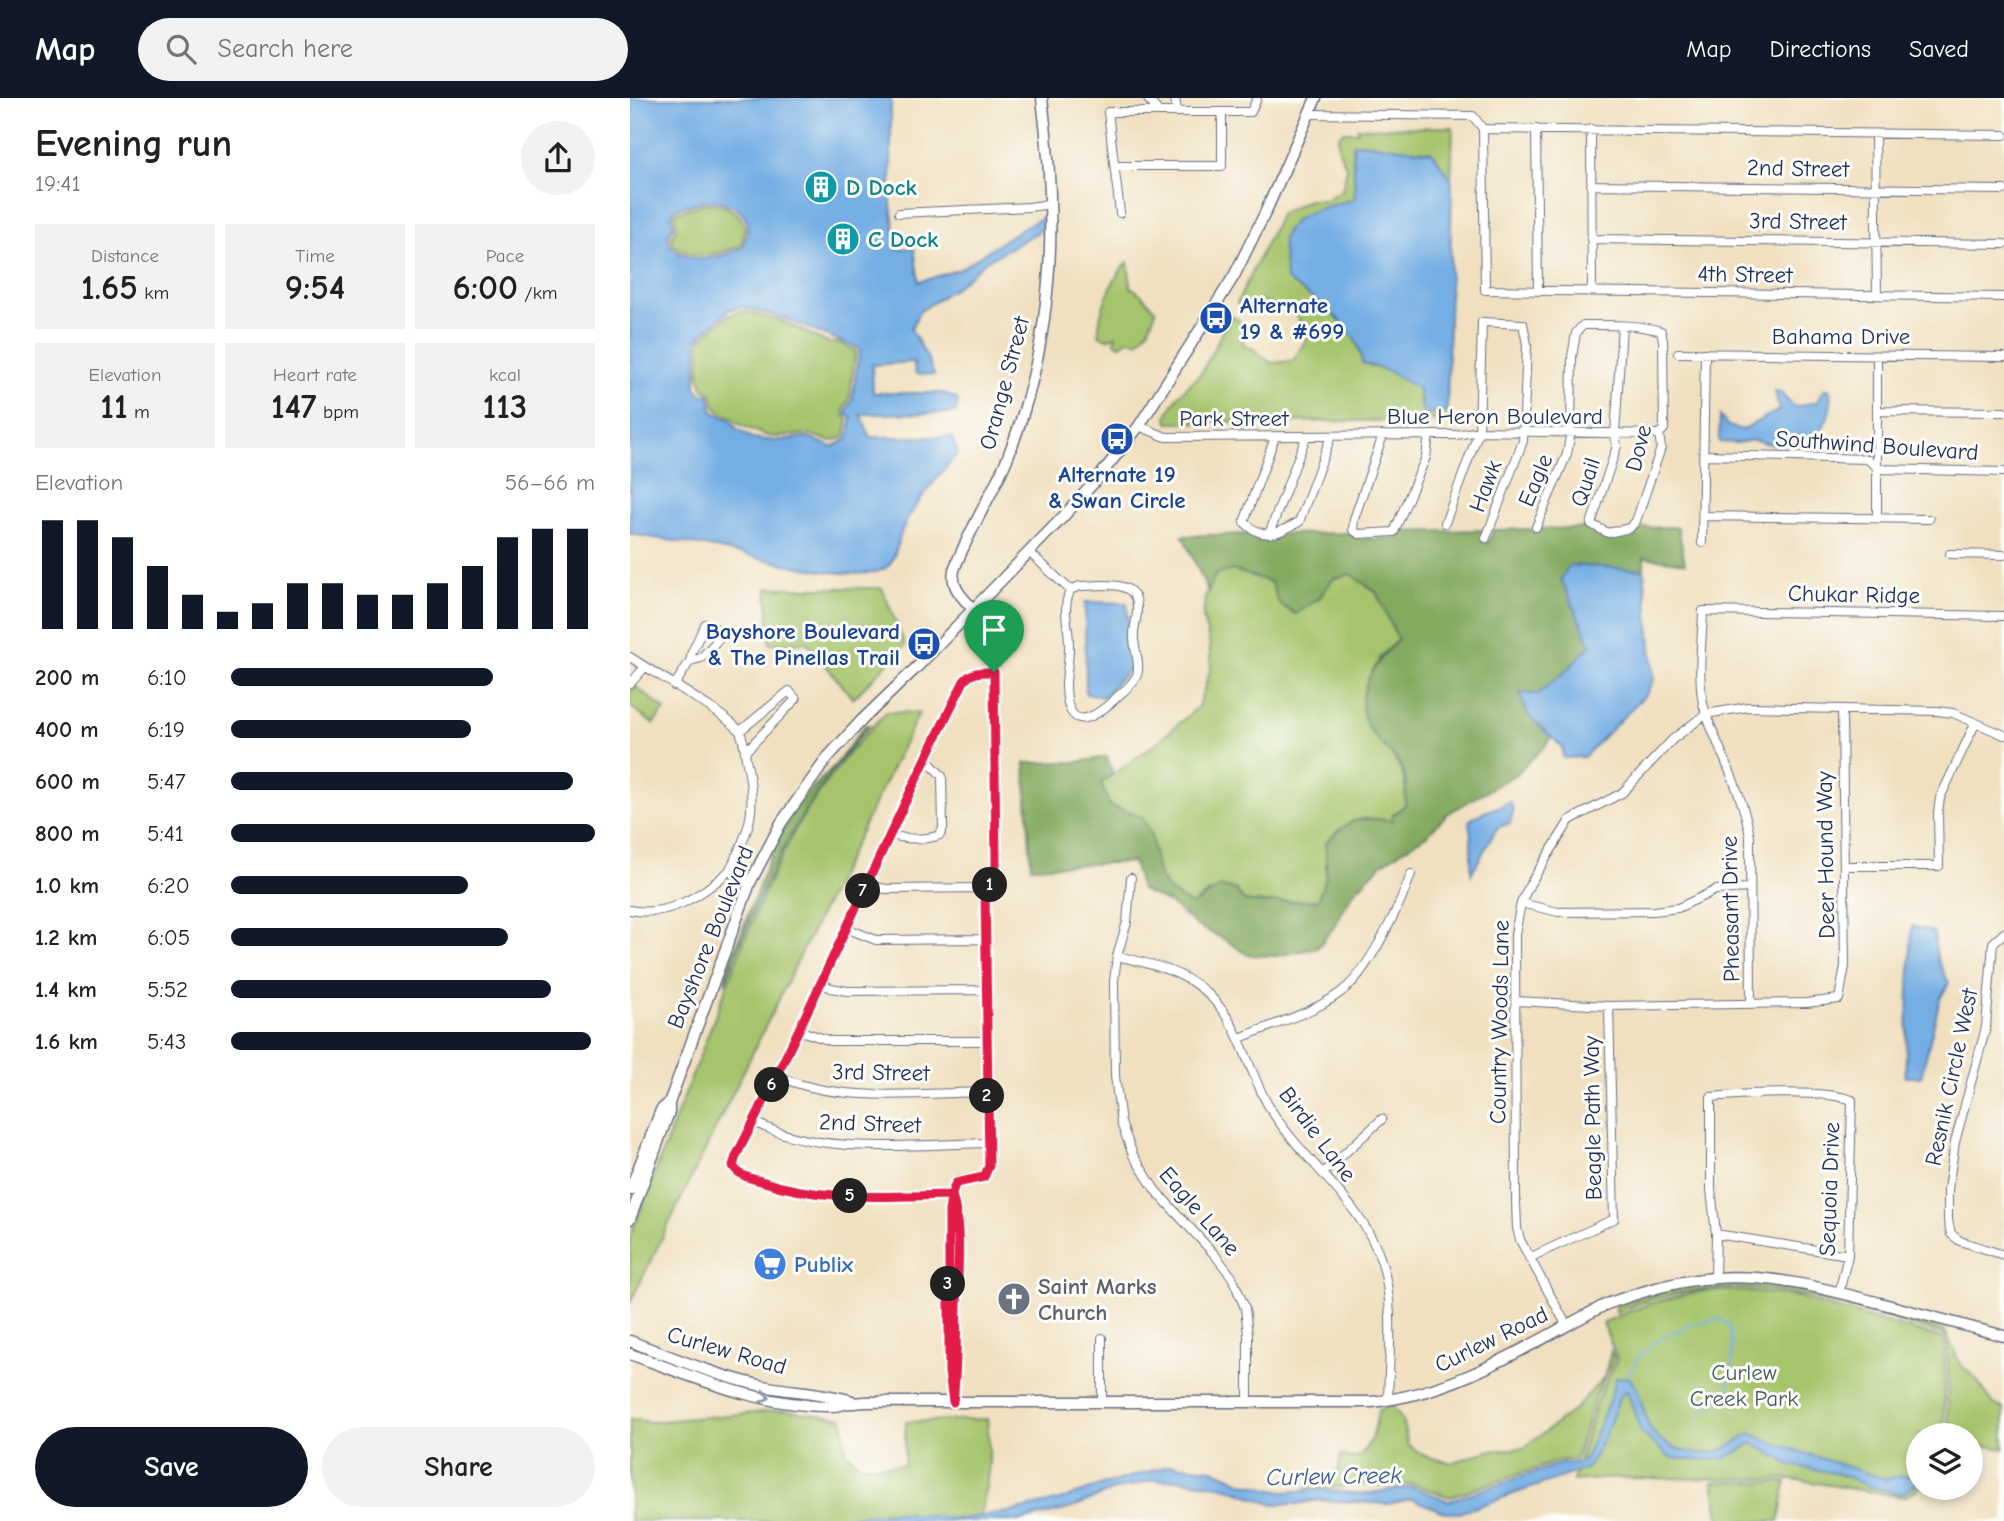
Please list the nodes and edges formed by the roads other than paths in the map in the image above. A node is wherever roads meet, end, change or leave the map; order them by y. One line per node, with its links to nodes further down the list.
1 (1042, 98): 19 (main road, Orange Street)
2 (1147, 98): 6 (street)
3 (1175, 98): 7 (street)
4 (1257, 98): 8 (street)
5 (1317, 98): 9 (main road, Bayshore Boulevard)
6 (1158, 111): 7 (street); 15 (street)
7 (1177, 112): 8 (street)
8 (1222, 112): 15 (street)
9 (1309, 114): 10 (street); 36 (main road, Bayshore Boulevard)
10 (1483, 129): 11 (street); 25 (street, 4th Street)
11 (1536, 129): 12 (street); 25 (street)
12 (1591, 130): 13 (street); 16 (street)
13 (1875, 134): 14 (street); 17 (street)
14 (2004, 135)
15 (1115, 166): 21 (street)
16 (1592, 186): 17 (street, 2nd Street); 22 (street)
17 (1876, 188): 18 (street, 2nd Street); 23 (street)
18 (2004, 190)
19 (1051, 204): 20 (street); 63 (main road, Orange Street)
20 (899, 213)
21 (1120, 213)
22 (1591, 239): 23 (street, 3rd Street); 26 (street)
23 (1875, 243): 24 (street, 3rd Street); 27 (street)
24 (2004, 244)
25 (1538, 289): 26 (street, 4th Street)
26 (1592, 291): 27 (street, 4th Street)
27 (1877, 296): 28 (street, 4th Street)
28 (2004, 297)
29 (1622, 326): 39 (street, Eagle); 40 (street, Quail); 41 (street, Dove)
30 (1678, 353): 31 (street, Bahama Drive)
31 (1705, 353): 32 (street, Bahama Drive); 47 (street)
32 (1877, 356): 33 (street, Bahama Drive); 34 (street)
33 (2004, 357)
34 (1878, 411): 35 (street); 48 (street)
35 (2004, 412)
36 (1139, 426): 46 (street, Park Street); 59 (main road, Bayshore Boulevard)
37 (1525, 430): 38 (street, Blue Heron Boulevard); 38 (street, Hawk); 39 (street, Blue Heron Boulevard); 57 (street, Hawk)
38 (1479, 431): 43 (street, Blue Heron Boulevard); 53 (street)
39 (1571, 431): 40 (street, Blue Heron Boulevard); 55 (street, Eagle)
40 (1615, 434): 41 (street, Blue Heron Boulevard); 54 (street, Quail)
41 (1659, 434): 54 (street, Dove)
42 (1383, 435): 43 (street, Blue Heron Boulevard); 43 (street); 44 (street, Blue Heron Boulevard)
43 (1429, 435)
44 (1331, 436): 45 (street, Park Street); 56 (street)
45 (1306, 437): 46 (street, Park Street); 56 (street)
46 (1275, 438): 56 (street)
47 (1705, 455): 48 (street, Southwind Boulevard); 50 (street)
48 (1878, 469): 49 (street, Southwind Boulevard); 51 (street)
49 (2004, 472)
50 (1703, 516): 51 (street); 58 (street)
51 (1877, 517): 52 (street)
52 (1930, 519)
53 (1445, 523)
54 (1591, 524)
55 (1536, 527)
56 (1269, 534)
57 (1486, 538)
58 (1702, 543)
59 (1030, 552): 62 (street); 63 (main road, Bayshore Boulevard)
60 (1950, 554): 61 (street)
61 (2004, 555)
62 (1070, 590): 62 (street)
63 (973, 609): 69 (street); 85 (main road, Bayshore Boulevard)
64 (1703, 611): 65 (street, Chukar Ridge); 73 (street, Pheasant Drive)
65 (2004, 616)
66 (630, 657): 68 (street)
67 (690, 662): 67 (street); 71 (street)
68 (645, 667): 70 (street); 71 (street)
69 (994, 672): 78 (street); 86 (street)
70 (630, 684)
71 (674, 686): 75 (street)
72 (1842, 710): 73 (street); 74 (street); 80 (street, Deer Hound Way)
73 (1706, 713): 87 (street, Pheasant Drive); 88 (street, Country Woods Lane)
74 (1975, 724): 76 (street); 80 (street)
75 (740, 731): 77 (street); 77 (street)
76 (2004, 735)
77 (745, 752): 81 (street)
78 (925, 758): 79 (street); 79 (street)
79 (890, 834): 84 (street)
80 (1844, 866): 97 (street, Deer Hound Way)
81 (729, 871): 85 (street); 89 (street)
82 (1411, 874): 100 (street)
83 (1130, 878): 93 (street, Eagle Lane)
84 (867, 882): 86 (street); 90 (street)
85 (750, 883): 104 (main road, Bayshore Boulevard)
86 (985, 888): 92 (street)
87 (1750, 888): 88 (street); 97 (street, Pheasant Drive)
88 (1521, 903): 96 (street, Country Woods Lane)
89 (630, 911)
90 (846, 928): 92 (street); 94 (street)
91 (2004, 933): 114 (street, Resnik Circle West)
92 (986, 939): 95 (street)
93 (1117, 956): 100 (street, Birdie Lane); 129 (street, Eagle Lane)
94 (821, 983): 95 (street); 99 (street)
95 (986, 990): 101 (street)
96 (1516, 1001): 98 (street); 115 (street, Country Woods Lane)
97 (1751, 1004): 98 (street)
98 (1609, 1006): 115 (street, Beagle Path Way)
99 (798, 1030): 101 (street); 102 (street)
100 (1240, 1038): 108 (street, Birdie Lane)
101 (987, 1041): 103 (street)
102 (776, 1075): 103 (street, 3rd Street); 106 (street)
103 (987, 1092): 107 (street)
104 (669, 1102): 109 (main road, Bayshore Boulevard); 111 (main road, Bayshore Boulevard)
105 (1382, 1119): 108 (street)
106 (754, 1122): 107 (street, 2nd Street); 110 (street)
107 (988, 1143): 110 (street)
108 (1322, 1173): 125 (street, Birdie Lane)
109 (630, 1190)
110 (952, 1195): 127 (street)
111 (630, 1219)
112 (1716, 1234): 113 (street); 113 (street, Sequoia Drive); 116 (street)
113 (1848, 1255): 117 (street, Sequoia Drive)
114 (2004, 1255)
115 (1529, 1258): 118 (street, Country Woods Lane)
116 (1715, 1278): 117 (main road, Curlew Road); 118 (main road, Curlew Road)
117 (1839, 1293): 119 (main road, Curlew Road)
118 (1567, 1325): 125 (main road, Curlew Road)
119 (2004, 1336)
120 (1102, 1338): 128 (street)
121 (630, 1341): 124 (main road, Curlew Road)
122 (630, 1347): 124 (main road)
123 (630, 1353): 126 (main road, Curlew Road, one-way to 126)
124 (743, 1381): 126 (main road, Curlew Road)
125 (1388, 1400): 129 (main road, Curlew Road)
126 (855, 1402): 127 (main road, Curlew Road)
127 (953, 1402): 128 (main road, Curlew Road)
128 (1102, 1403): 129 (main road, Curlew Road)
129 (1248, 1403)

